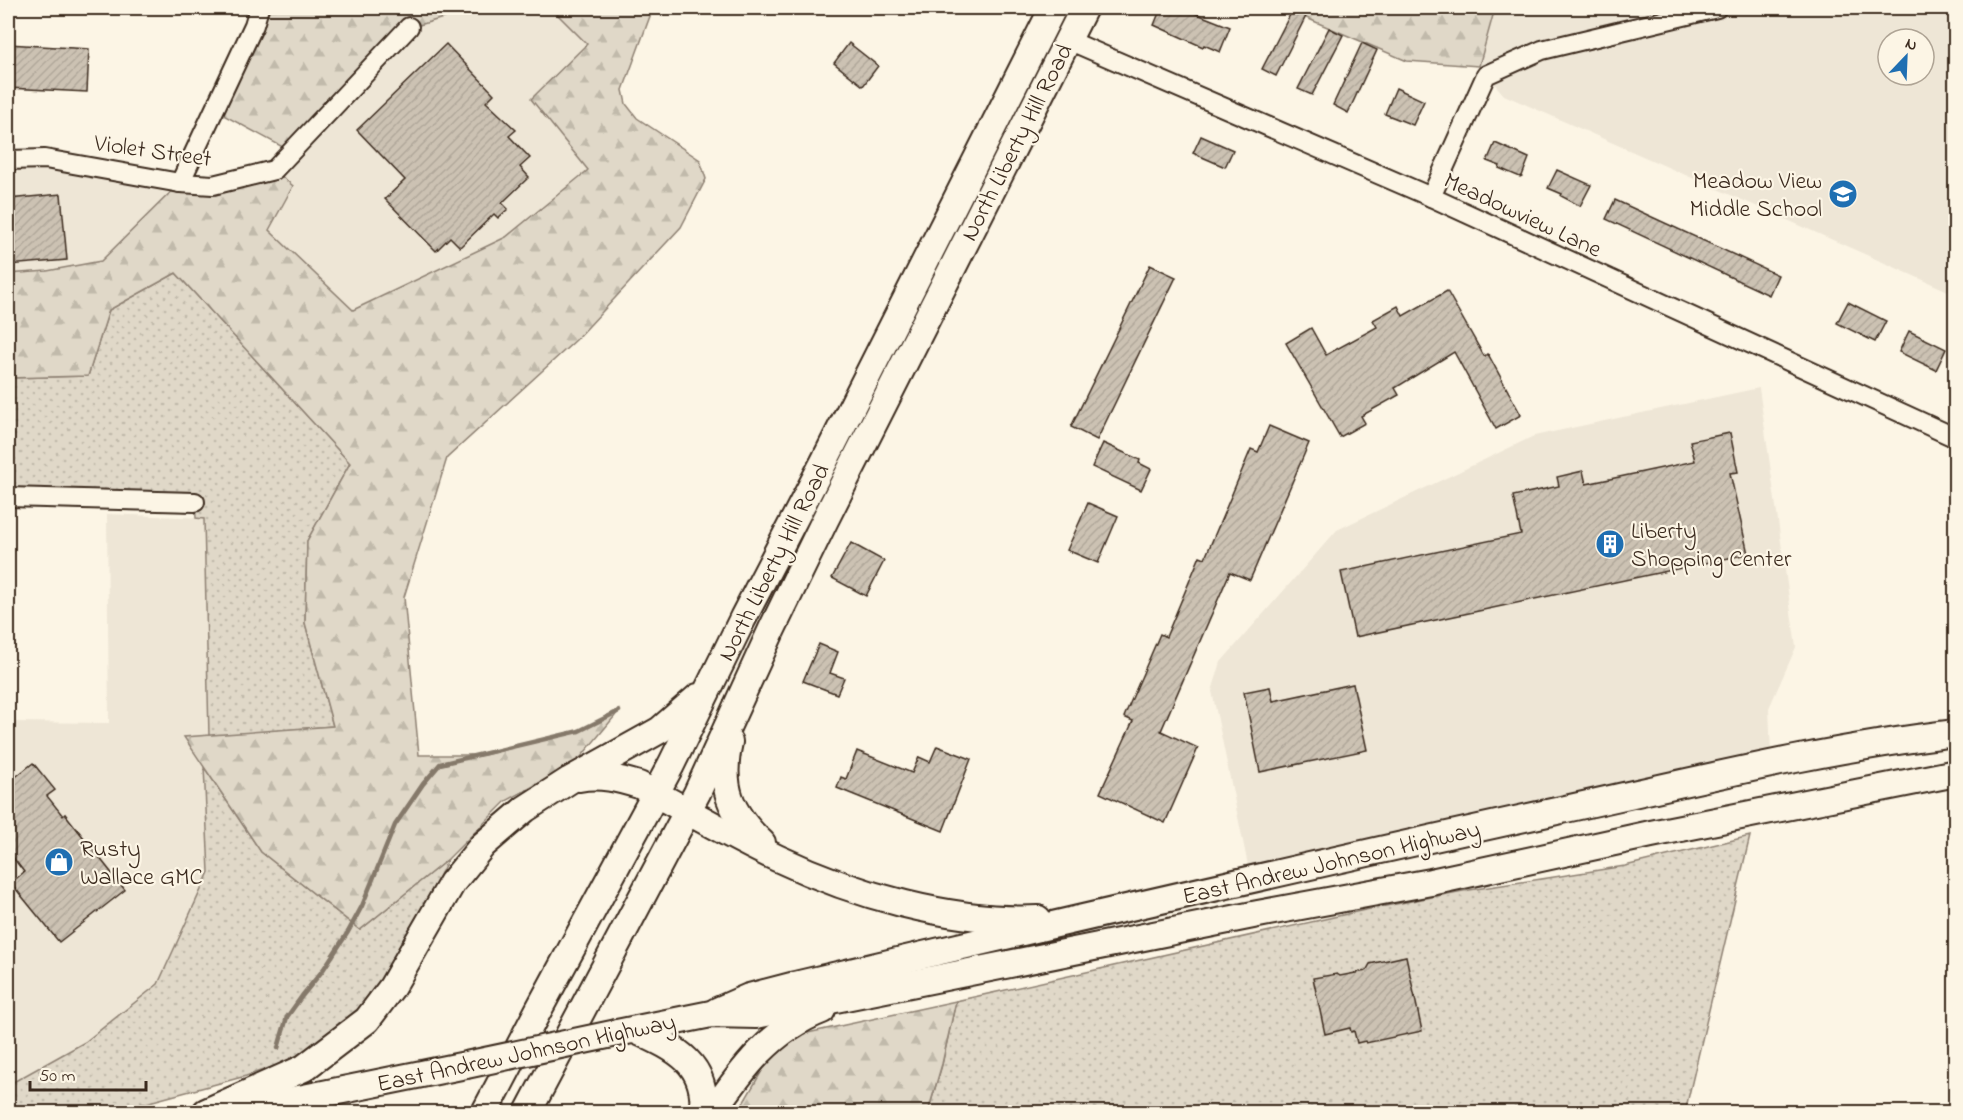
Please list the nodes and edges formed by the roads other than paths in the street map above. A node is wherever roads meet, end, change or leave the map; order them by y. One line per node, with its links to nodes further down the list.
1 (259, 8): 8 (street)
2 (1084, 8): 6 (main road, North Liberty Hill Road)
3 (1717, 8): 9 (street)
4 (1048, 18): 6 (main road); 13 (main road, North Liberty Hill Road)
5 (409, 27): 8 (street, Violet Street)
6 (1068, 40): 9 (street, Meadowview Lane); 14 (main road, North Liberty Hill Road)
7 (8, 160): 8 (street, Violet Street)
8 (180, 183)
9 (1431, 197): 10 (street, Meadowview Lane)
10 (1956, 438)
11 (8, 497): 12 (street)
12 (195, 502)
13 (710, 684): 17 (main road); 19 (main road, North Liberty Hill Road)
14 (736, 709): 20 (main road, North Liberty Hill Road); 22 (main road)
15 (1956, 733): 18 (main road, East Andrew Johnson Highway)
16 (1956, 773): 21 (main road, East Andrew Johnson Highway)
17 (570, 780): 19 (main road); 29 (main road)
18 (1640, 793): 21 (main road); 23 (main road, East Andrew Johnson Highway)
19 (656, 794): 20 (main road); 31 (main road, North Liberty Hill Road)
20 (688, 811): 22 (main road); 32 (main road, North Liberty Hill Road)
21 (1651, 834): 24 (main road, East Andrew Johnson Highway)
22 (778, 858): 25 (main road)
23 (1251, 880): 24 (main road); 25 (main road, East Andrew Johnson Highway)
24 (1258, 914): 26 (main road, East Andrew Johnson Highway)
25 (1092, 916): 27 (main road, East Andrew Johnson Highway)
26 (867, 993): 27 (main road, East Andrew Johnson Highway); 34 (main road)
27 (711, 1014): 28 (main road, East Andrew Johnson Highway)
28 (626, 1031): 30 (main road, East Andrew Johnson Highway, bridge); 33 (main road)
29 (206, 1113)
30 (235, 1113)
31 (485, 1113)
32 (528, 1113)
33 (703, 1113)
34 (713, 1113)

